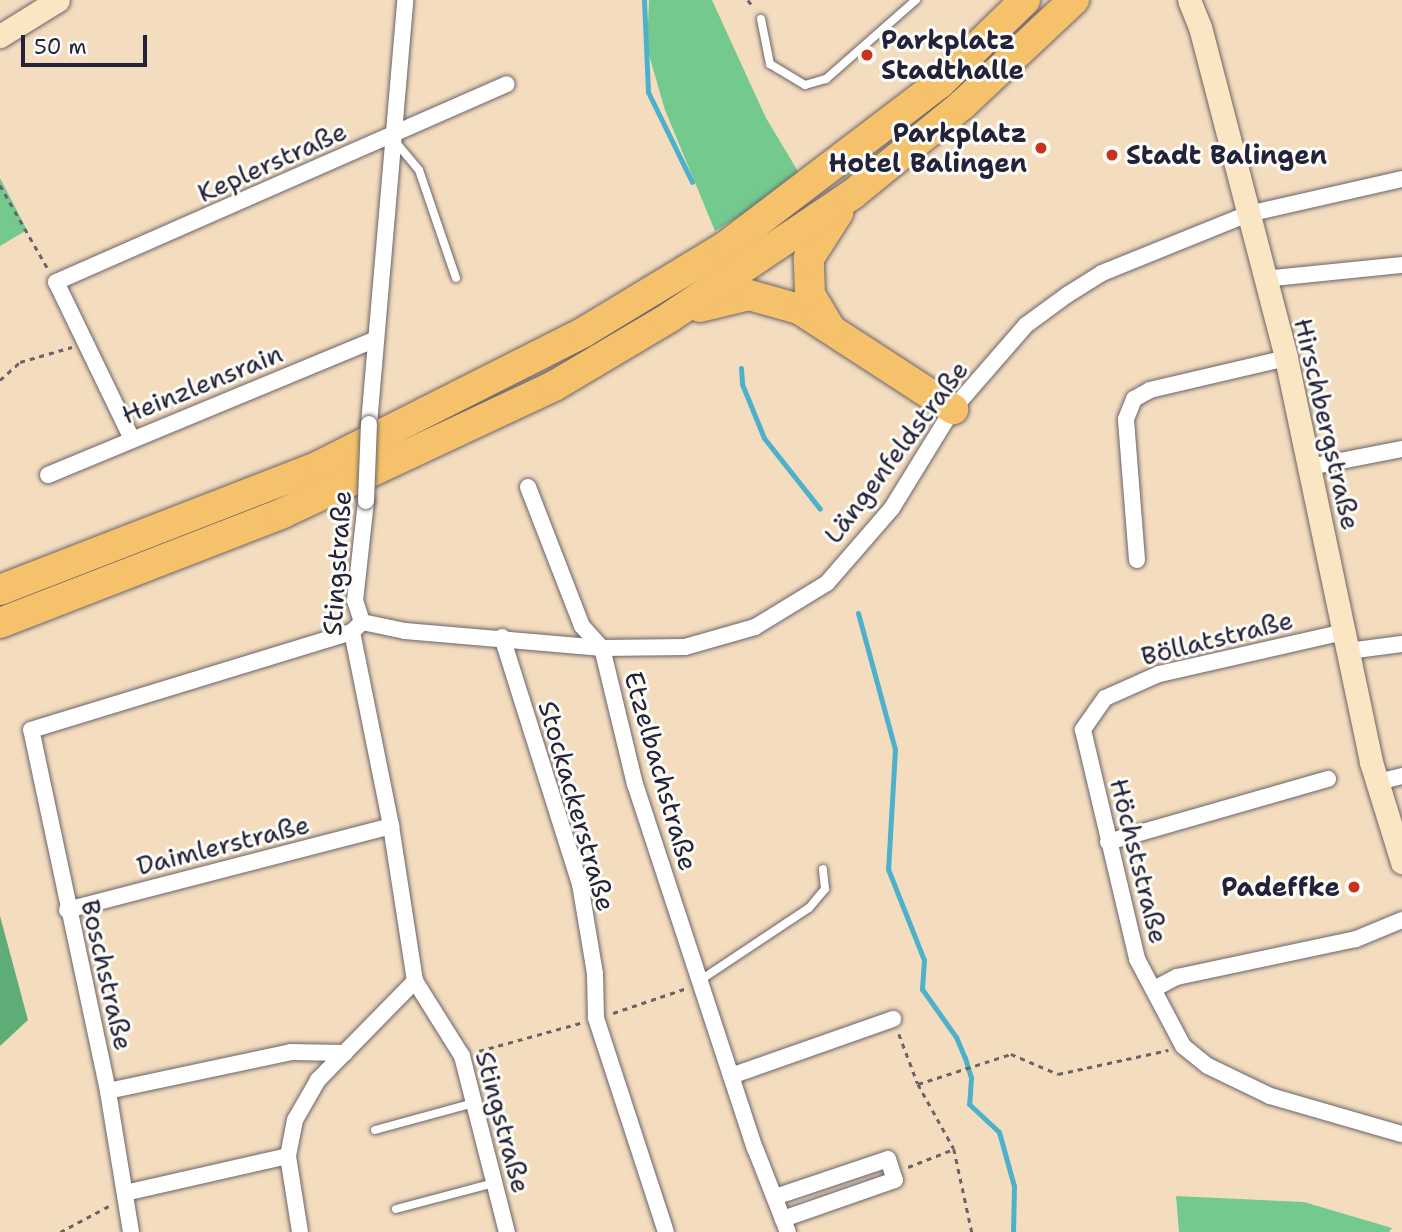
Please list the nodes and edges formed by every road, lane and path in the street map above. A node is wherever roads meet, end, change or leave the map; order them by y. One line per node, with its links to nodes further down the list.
1 (58, 0): 8 (street)
2 (405, 0): 10 (street, Stingstraße)
3 (916, 0): 7 (lane)
4 (1025, 0): 32 (highway)
5 (1074, 0): 13 (highway)
6 (1189, 0): 14 (street, Hirschbergstraße)
7 (761, 19)
8 (0, 36)
9 (506, 84): 10 (street, Keplerstraße)
10 (391, 137): 16 (lane); 18 (street, Keplerstraße); 21 (street, Stingstraße)
11 (1402, 179): 14 (street, Längenfeldstraße)
12 (0, 185): 18 (path)
13 (853, 194): 19 (highway); 20 (highway)
14 (1248, 214): 17 (street, Hirschbergstraße); 25 (street, Längenfeldstraße)
15 (1402, 265): 17 (street)
16 (456, 278)
17 (1264, 279): 23 (street, Hirschbergstraße)
18 (56, 282): 22 (street)
19 (670, 317): 20 (highway); 33 (highway)
20 (830, 328): 25 (highway)
21 (374, 340): 26 (street, Heinzlensrain); 34 (street, Stingstraße, bridge)
22 (88, 342): 24 (path); 26 (street)
23 (1286, 358): 28 (street, Hirschbergstraße); 31 (street)
24 (0, 380)
25 (953, 409): 38 (street, Längenfeldstraße)
26 (132, 439): 29 (street, Heinzlensrain)
27 (1402, 449): 28 (street)
28 (1309, 467): 36 (street, Hirschbergstraße)
29 (48, 475)
30 (528, 487): 38 (street, Etzelbachstraße)
31 (1137, 560)
32 (0, 590)
33 (0, 622)
34 (357, 627): 35 (street, Längenfeldstraße); 43 (street, Stingstraße); 47 (street, Boschstraße)
35 (502, 637): 38 (street, Längenfeldstraße); 73 (street, Stockackerstraße)
36 (1346, 642): 37 (street, Böllatstraße); 39 (street, Böllatstraße); 42 (street, Hirschbergstraße)
37 (1402, 644)
38 (602, 648): 50 (street, Etzelbachstraße)
39 (1105, 698): 44 (street, Höchststraße)
40 (1402, 776): 42 (street)
41 (1328, 779): 44 (street)
42 (1378, 782): 45 (street, Hirschbergstraße)
43 (391, 826): 47 (street, Daimlerstraße); 49 (street, Stingstraße)
44 (1108, 842): 51 (street, Höchststraße)
45 (1402, 862)
46 (823, 869): 50 (lane)
47 (67, 910): 57 (street, Boschstraße)
48 (1402, 920): 51 (street)
49 (415, 981): 54 (street); 58 (street, Stingstraße)
50 (699, 981): 55 (street, Etzelbachstraße)
51 (1154, 989): 53 (street, Höchststraße)
52 (893, 1019): 55 (street); 56 (path)
53 (1182, 1046): 56 (path); 60 (street, Höchststraße)
54 (345, 1053): 57 (street); 62 (street)
55 (731, 1076): 66 (street, Etzelbachstraße)
56 (918, 1084): 61 (path)
57 (108, 1091): 65 (street, Boschstraße)
58 (474, 1103): 59 (lane); 64 (street, Stingstraße)
59 (375, 1130)
60 (1402, 1134)
61 (954, 1149): 63 (path); 74 (path)
62 (288, 1156): 65 (street); 71 (street)
63 (892, 1172): 66 (street); 68 (street, Etzelbachstraße)
64 (494, 1183): 67 (lane); 72 (street, Stingstraße)
65 (125, 1193): 69 (path); 70 (street, Boschstraße)
66 (775, 1197): 68 (street, Etzelbachstraße)
67 (396, 1209)
68 (786, 1226)
69 (60, 1232)
70 (131, 1232)
71 (300, 1232)
72 (507, 1232)
73 (666, 1232)
74 (972, 1232)

